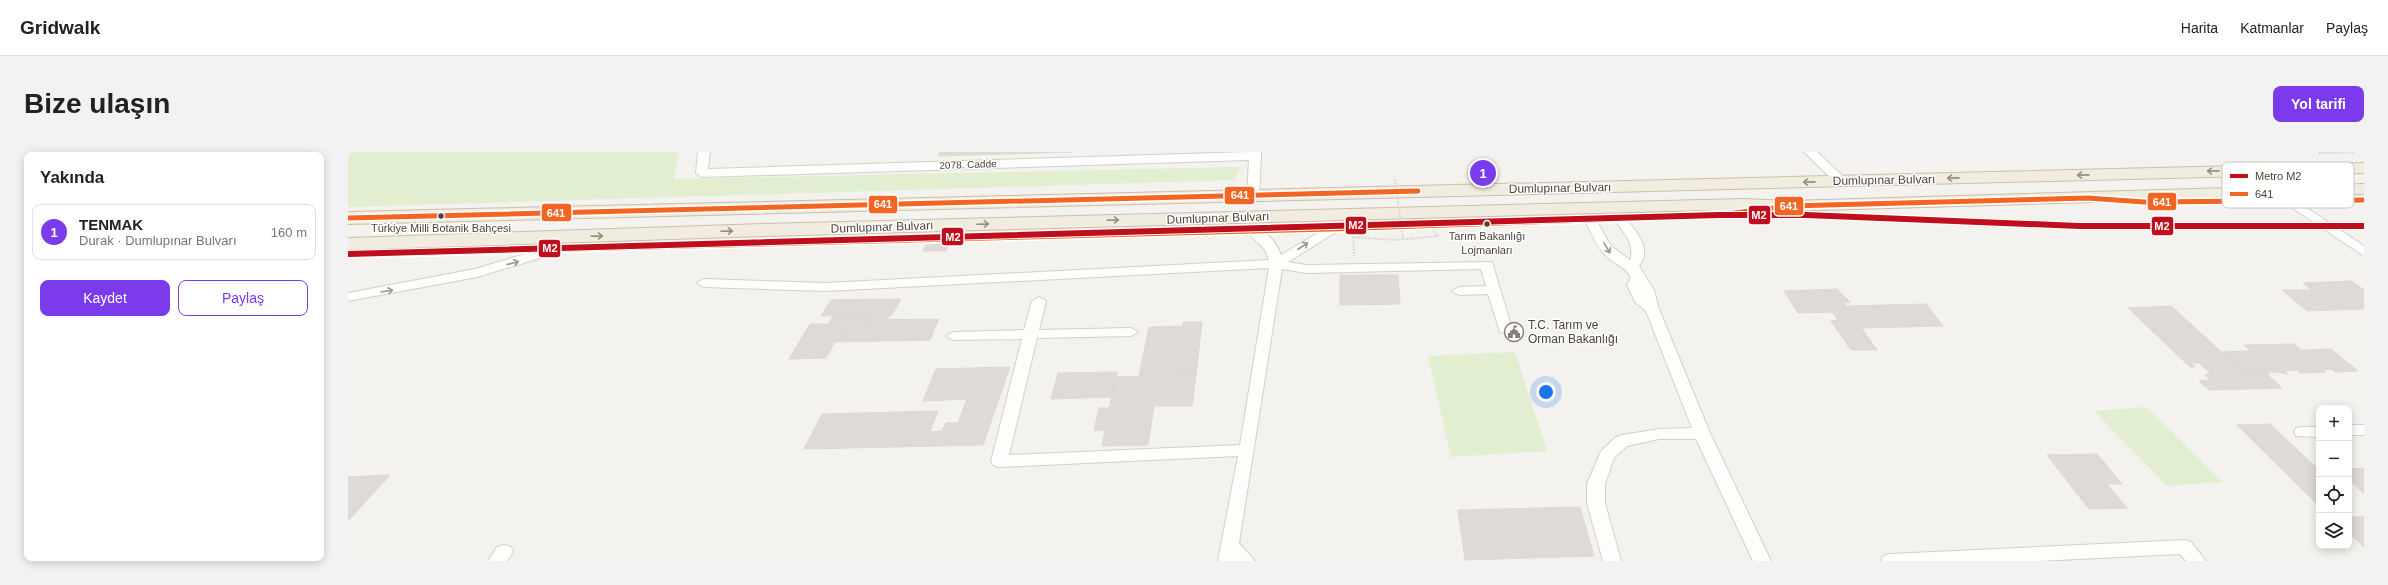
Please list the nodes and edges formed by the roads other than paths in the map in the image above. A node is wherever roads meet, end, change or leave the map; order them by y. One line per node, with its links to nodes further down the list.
1 (704, 152): 3 (street, 2078. Cadde)
2 (1810, 152): 7 (street)
3 (1255, 154): 11 (street)
4 (2354, 168): 5 (highway, Dumlupınar Bulvarı, one-way to 4)
5 (2364, 168)
6 (2222, 172): 7 (highway, Dumlupınar Bulvarı, one-way to 7)
7 (1841, 181): 11 (highway, Dumlupınar Bulvarı, one-way to 11)
8 (2354, 188): 9 (highway, Dumlupınar Bulvarı)
9 (2364, 188)
10 (2222, 193): 12 (highway, Dumlupınar Bulvarı)
11 (1253, 195): 18 (highway, Dumlupınar Bulvarı)
12 (2088, 198): 15 (highway, Dumlupınar Bulvarı); 16 (highway, Dumlupınar Bulvarı)
13 (2354, 200): 14 (highway, Dumlupınar Bulvarı)
14 (2364, 200)
15 (2222, 202)
16 (1789, 206): 19 (highway); 23 (highway, Dumlupınar Bulvarı, one-way to 16)
17 (2301, 208): 25 (street)
18 (348, 218)
19 (1620, 219): 20 (highway); 28 (street)
20 (1592, 221): 21 (highway); 28 (street, one-way to 28)
21 (1339, 230): 22 (highway); 27 (street, one-way to 21)
22 (1254, 232): 24 (highway); 27 (street)
23 (348, 244)
24 (555, 249): 26 (highway); 32 (street, one-way to 24)
25 (2364, 252)
26 (348, 255)
27 (1276, 264): 29 (street); 30 (street); 43 (street)
28 (1634, 272): 42 (street)
29 (704, 283)
30 (1494, 290): 31 (street); 34 (street)
31 (1459, 291)
32 (348, 297)
33 (1039, 301): 36 (street)
34 (1505, 329)
35 (1131, 332): 36 (street)
36 (1031, 334): 37 (street); 43 (street)
37 (952, 336)
38 (2352, 430): 39 (street)
39 (2364, 430)
40 (2302, 432): 41 (street)
41 (2316, 432)
42 (1702, 433): 46 (street); 47 (street)
43 (1247, 450): 44 (street)
44 (1228, 553): 45 (street)
45 (1246, 561)
46 (1612, 561)
47 (1762, 561)
48 (1890, 561): 49 (street)
49 (2197, 561)

